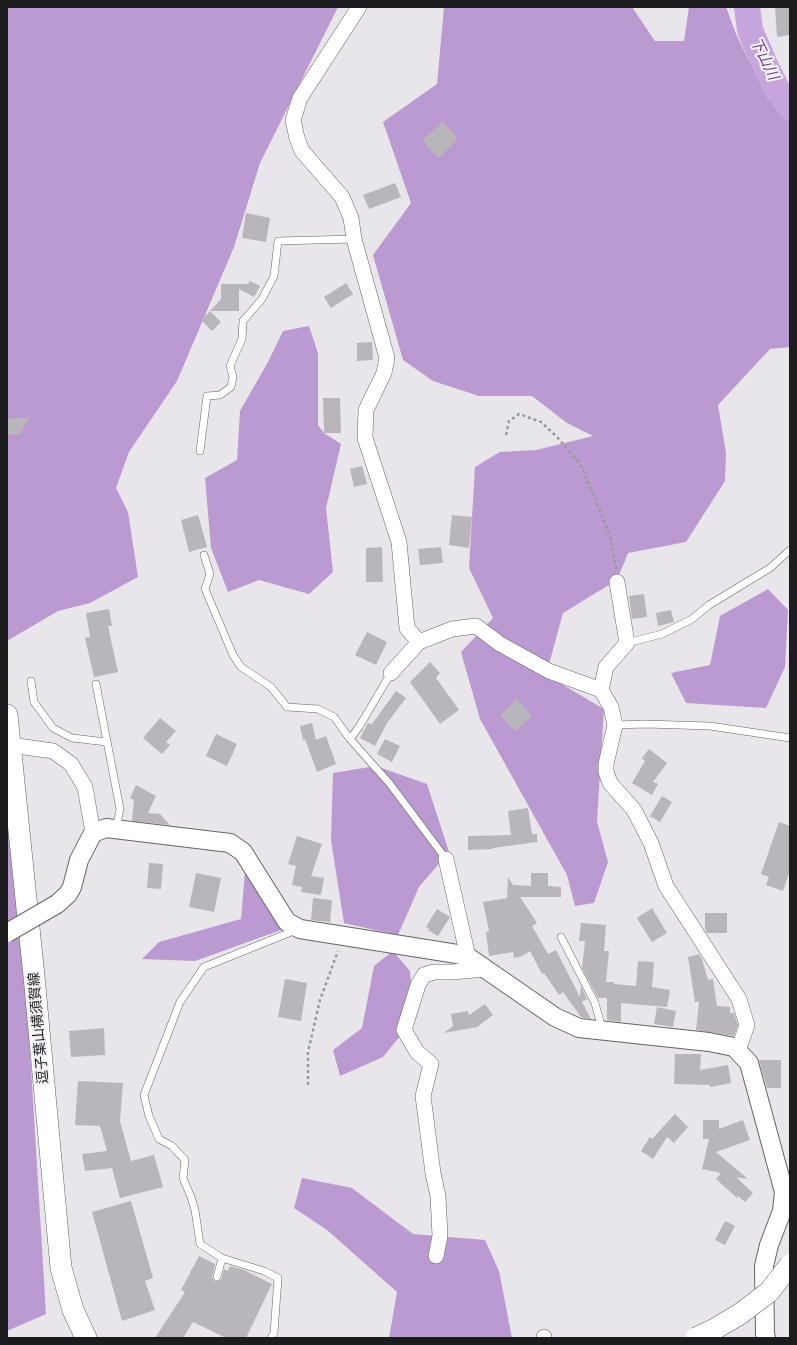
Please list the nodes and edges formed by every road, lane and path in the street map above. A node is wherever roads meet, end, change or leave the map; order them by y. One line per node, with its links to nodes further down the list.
1 (359, 7): 2 (street)
2 (354, 239): 4 (lane); 8 (street)
3 (506, 435): 7 (path)
4 (200, 450)
5 (790, 550): 9 (lane)
6 (204, 554): 17 (lane)
7 (618, 582): 9 (street)
8 (419, 642): 10 (street); 13 (street)
9 (627, 642): 13 (street)
10 (391, 673): 17 (lane)
11 (31, 681): 18 (lane)
12 (96, 684): 18 (lane)
13 (601, 690): 15 (street)
14 (7, 715): 19 (main road, 逗子葉山横須賀線)
15 (615, 725): 16 (lane); 30 (street)
16 (790, 738)
17 (350, 739): 22 (lane)
18 (107, 742): 20 (lane)
19 (10, 745): 21 (street); 36 (main road, 逗子葉山横須賀線)
20 (116, 830): 21 (street); 23 (street)
21 (93, 833): 24 (street, bridge)
22 (446, 860): 27 (street)
23 (300, 929): 25 (street); 33 (lane)
24 (7, 932)
25 (344, 936): 27 (street); 31 (path)
26 (561, 937): 29 (lane)
27 (468, 957): 28 (street)
28 (485, 969): 29 (street); 32 (street)
29 (602, 1031): 30 (street)
30 (738, 1051): 39 (street)
31 (308, 1085)
32 (436, 1256)
33 (222, 1258): 35 (lane); 37 (lane)
34 (790, 1265): 38 (main road, bridge)
35 (217, 1277)
36 (86, 1338)
37 (271, 1338)
38 (696, 1338)
39 (766, 1338)

